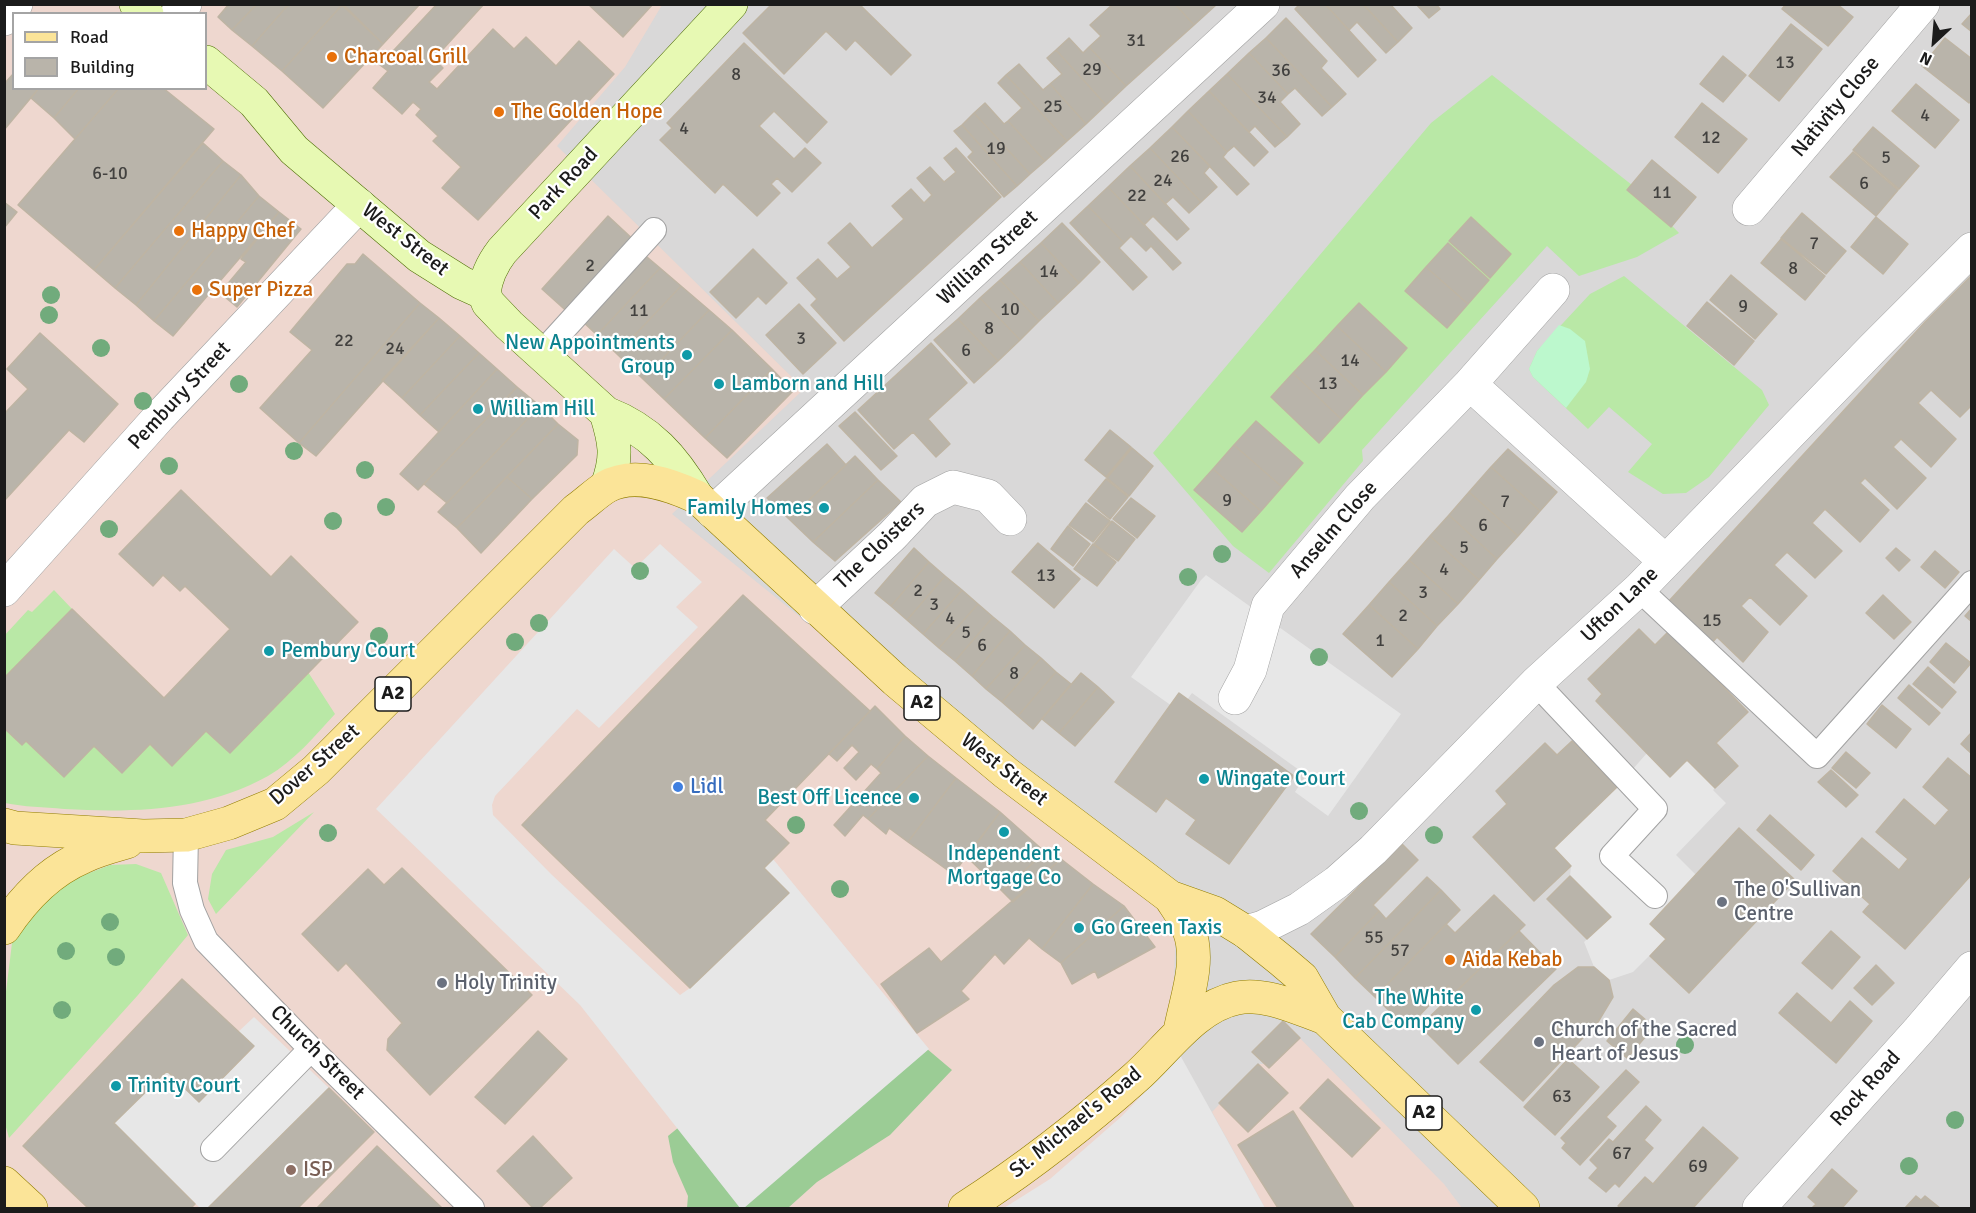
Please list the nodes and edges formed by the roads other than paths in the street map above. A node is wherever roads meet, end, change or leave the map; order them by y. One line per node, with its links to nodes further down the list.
1 (16, 4): 5 (street)
2 (731, 4): 12 (street, Park Road)
3 (1263, 4): 17 (street, William Street)
4 (1923, 4): 8 (street, Nativity Close)
5 (4, 18)
6 (207, 63): 7 (street, West Street)
7 (359, 206): 12 (street, West Street); 22 (street, Pembury Street)
8 (1749, 209)
9 (654, 230): 13 (lane)
10 (1971, 249): 19 (street, Ufton Lane)
11 (1553, 290): 14 (street, Anselm Close)
12 (484, 293): 13 (street, West Street)
13 (541, 354): 15 (street, West Street)
14 (1470, 384): 19 (street); 25 (street, Anselm Close)
15 (606, 413): 16 (street); 17 (street, West Street)
16 (607, 486): 17 (main road, West Street / A2); 27 (main road, Dover Street / A2)
17 (705, 504): 23 (main road, West Street / A2)
18 (1010, 519): 23 (street, The Cloisters)
19 (1665, 561): 21 (street, Ufton Lane)
20 (1971, 583): 21 (lane)
21 (1639, 589): 24 (street, Ufton Lane)
22 (4, 590)
23 (815, 608): 30 (main road, West Street / A2)
24 (1536, 683): 29 (lane); 32 (street, Ufton Lane)
25 (1235, 698)
26 (4, 825): 28 (main road, Dover Street / A2)
27 (186, 835): 28 (main road, Dover Street / A2); 36 (lane, Church Street)
28 (143, 836): 31 (main road, A2)
29 (1656, 896)
30 (1170, 897): 32 (main road, West Street / A2); 35 (main road, A2)
31 (4, 928)
32 (1246, 932): 34 (main road, West Street / A2)
33 (1971, 968): 43 (street, Rock Road)
34 (1325, 1018): 35 (main road, St. Michael's Road / A2); 42 (main road, A2)
35 (1180, 1031): 41 (main road, St. Michael's Road / A2)
36 (311, 1049): 37 (lane); 40 (lane, Church Street)
37 (213, 1149)
38 (4, 1183): 39 (main road)
39 (31, 1209)
40 (472, 1209)
41 (965, 1209)
42 (1523, 1209)
43 (1759, 1209)

